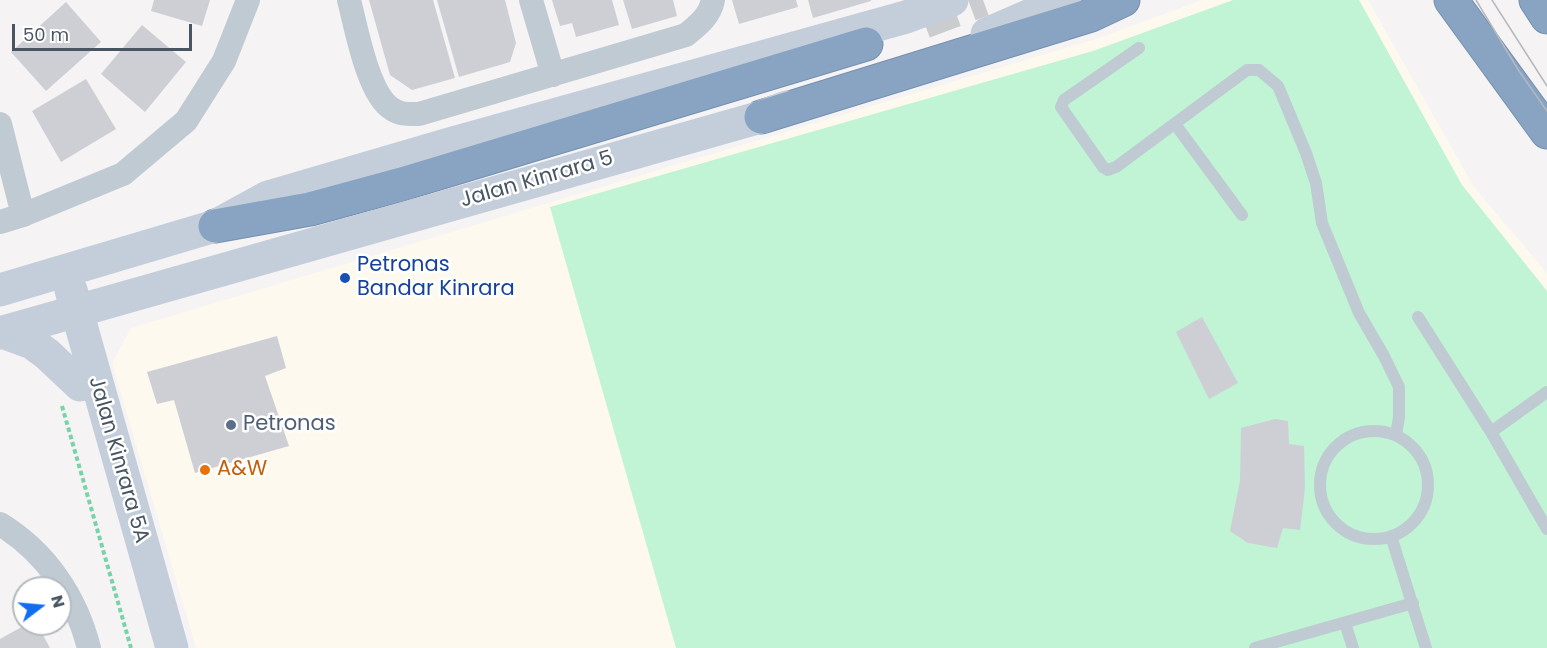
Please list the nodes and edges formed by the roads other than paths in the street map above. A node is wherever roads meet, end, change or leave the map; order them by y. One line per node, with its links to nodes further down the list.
1 (248, 0): 19 (street)
2 (348, 0): 14 (street)
3 (531, 0): 14 (street)
4 (713, 0): 14 (street)
5 (952, 0): 10 (main road)
6 (1065, 0): 15 (main road, Jalan Kinrara 5)
7 (1123, 0): 15 (highway)
8 (1451, 0): 18 (highway)
9 (1536, 0): 11 (highway)
10 (904, 8): 22 (main road)
11 (1547, 17)
12 (866, 44): 22 (highway)
13 (1140, 48): 17 (lane)
14 (553, 75)
15 (761, 117): 25 (main road, Jalan Kinrara 5)
16 (0, 124): 19 (street)
17 (1175, 124): 20 (lane); 32 (lane)
18 (1547, 132)
19 (23, 215): 21 (street)
20 (1242, 215)
21 (0, 222)
22 (215, 226): 23 (main road)
23 (58, 274): 24 (main road); 26 (main road, Jalan Kinrara 5A)
24 (0, 291)
25 (122, 298): 26 (main road, Jalan Kinrara 5); 29 (main road)
26 (69, 314): 28 (main road, Jalan Kinrara 5); 29 (main road, Jalan Kinrara 5A)
27 (1418, 317): 31 (lane)
28 (1, 332): 29 (main road)
29 (76, 380): 40 (main road, Jalan Kinrara 5A); 41 (main road, Jalan Kinrara 5A)
30 (1547, 392): 31 (lane)
31 (1491, 432): 34 (lane)
32 (1396, 435): 35 (lane); 35 (lane)
33 (0, 524): 39 (street)
34 (1547, 529)
35 (1391, 537): 36 (lane)
36 (1413, 603): 37 (lane); 44 (lane)
37 (1345, 623): 38 (lane); 43 (lane)
38 (1287, 644): 42 (lane)
39 (89, 648)
40 (154, 648)
41 (172, 648)
42 (1255, 648)
43 (1353, 648)
44 (1426, 648)

